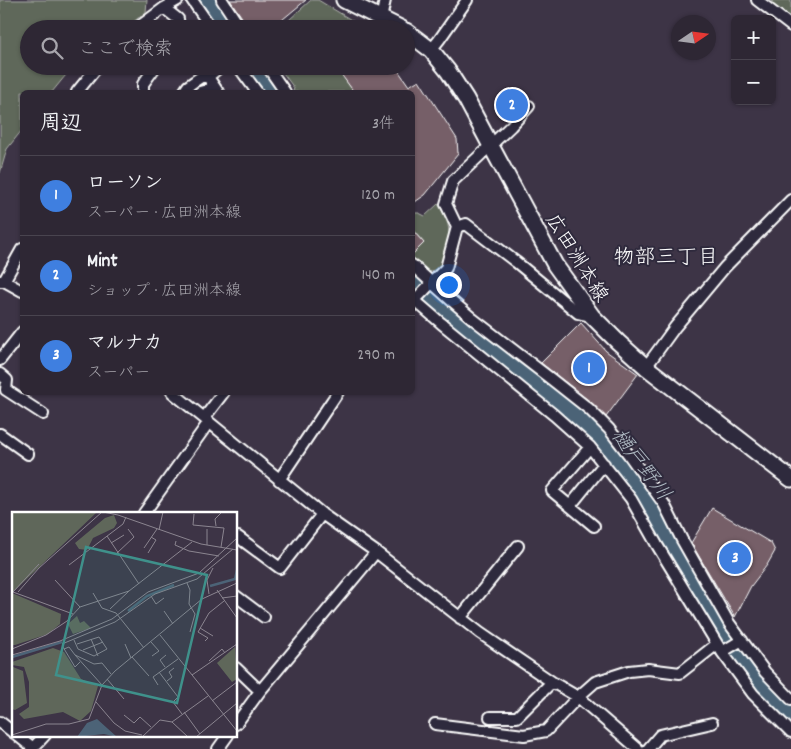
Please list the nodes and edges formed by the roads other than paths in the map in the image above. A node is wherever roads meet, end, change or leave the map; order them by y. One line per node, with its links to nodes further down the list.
1 (178, 0): 8 (street)
2 (192, 0): 12 (street)
3 (222, 0): 13 (street)
4 (344, 0): 9 (main road)
5 (385, 0): 9 (street)
6 (467, 0): 16 (street)
7 (757, 0): 14 (street)
8 (164, 8): 10 (street); 11 (street)
9 (381, 19)
10 (148, 20)
11 (178, 20)
12 (206, 20)
13 (235, 20)
14 (791, 26)
15 (415, 38): 16 (main road, 広田洲本線)
16 (431, 50): 28 (main road, 広田洲本線)
17 (91, 75): 22 (street)
18 (150, 75): 23 (street)
19 (244, 75): 25 (street)
20 (273, 75): 26 (street)
21 (213, 85): 24 (street)
22 (79, 90)
23 (141, 90)
24 (185, 90)
25 (255, 90)
26 (284, 90)
27 (530, 106): 28 (street)
28 (490, 146): 30 (street); 38 (main road, 広田洲本線)
29 (791, 200): 41 (street)
30 (458, 227): 34 (street); 38 (street)
31 (20, 252): 33 (street)
32 (415, 268): 34 (street)
33 (2, 281): 35 (street)
34 (432, 282): 36 (street); 64 (street)
35 (20, 290)
36 (415, 299)
37 (415, 303): 49 (street)
38 (592, 316): 41 (main road, 広田洲本線)
39 (20, 335): 40 (street)
40 (0, 360)
41 (646, 367): 53 (main road, 広田洲本線)
42 (0, 374): 46 (street)
43 (176, 395): 47 (street)
44 (222, 395): 47 (street)
45 (336, 395): 52 (street)
46 (43, 414)
47 (206, 420): 52 (street); 55 (street)
48 (0, 434): 50 (street)
49 (590, 447): 51 (street); 54 (street)
50 (28, 454)
51 (604, 464): 54 (street); 65 (street)
52 (279, 480): 56 (street)
53 (791, 480)
54 (570, 506): 57 (street)
55 (145, 512)
56 (322, 514): 58 (street); 60 (street)
57 (594, 526)
58 (238, 537)
59 (518, 546): 63 (street)
60 (376, 552): 63 (street); 68 (street)
61 (238, 598): 62 (street)
62 (264, 617)
63 (460, 618): 67 (street)
64 (742, 640): 65 (street); 70 (street)
65 (720, 648): 69 (street); 77 (street)
66 (238, 670): 68 (street)
67 (552, 682): 69 (street); 71 (street)
68 (260, 691): 72 (street)
69 (578, 697): 75 (street); 82 (street)
70 (791, 700)
71 (490, 717)
72 (238, 721)
73 (0, 722): 76 (street)
74 (712, 723): 83 (street)
75 (435, 724)
76 (12, 731)
77 (791, 732)
78 (18, 736): 79 (street)
79 (44, 736)
80 (227, 736): 81 (street)
81 (218, 749)
82 (638, 749)
83 (648, 749)

